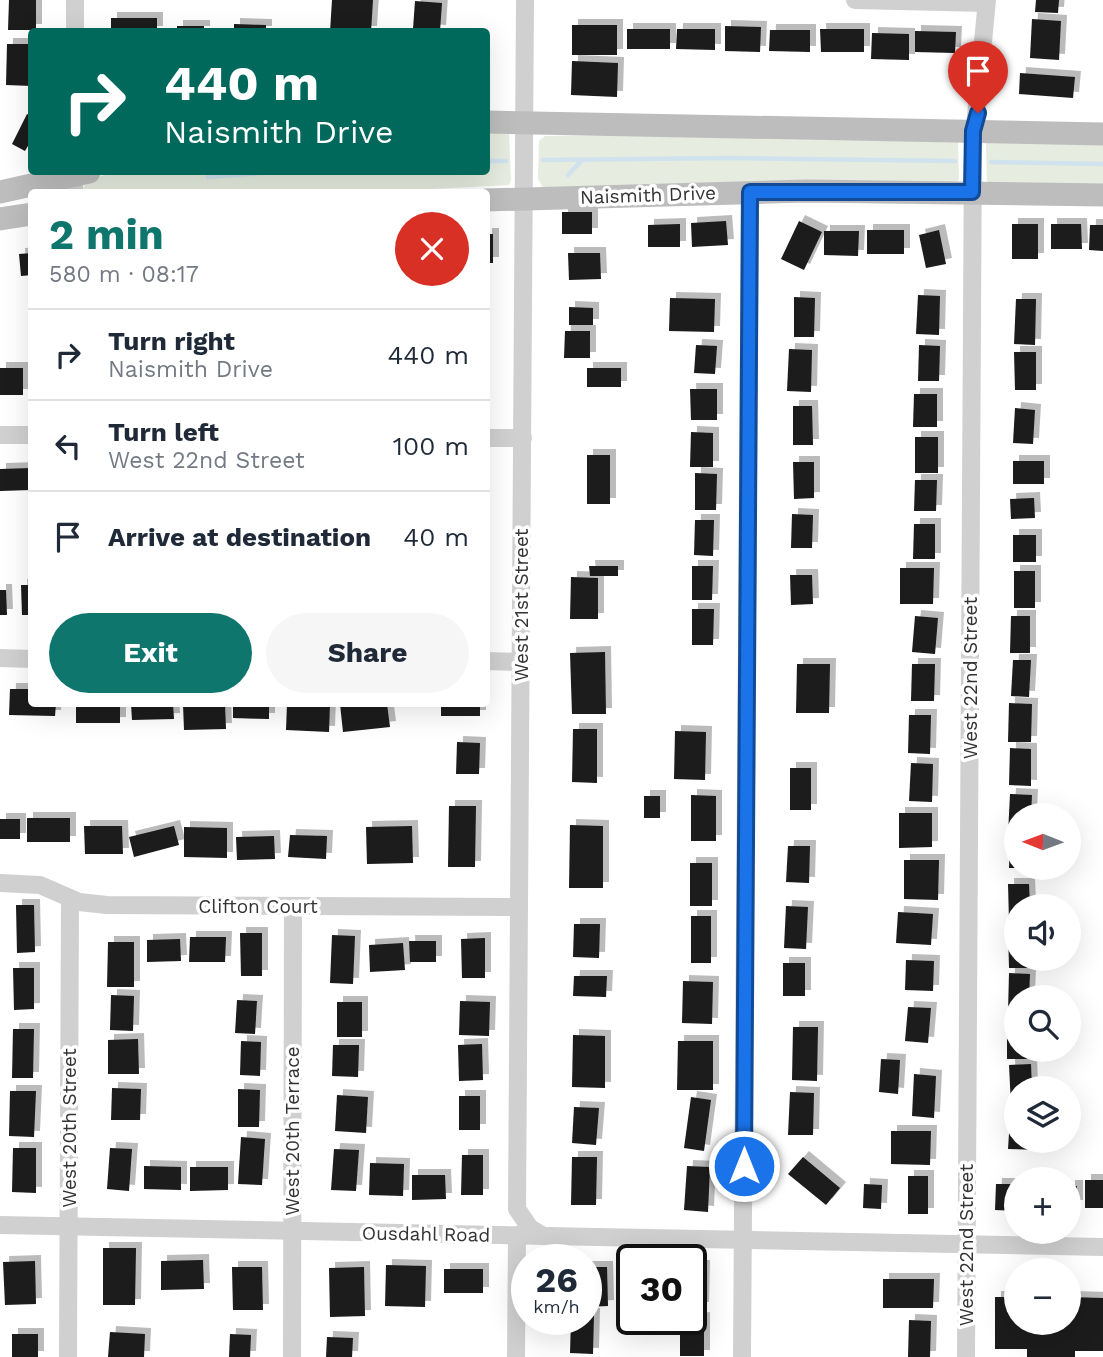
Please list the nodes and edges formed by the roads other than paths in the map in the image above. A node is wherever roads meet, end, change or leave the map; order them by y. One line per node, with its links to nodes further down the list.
1 (75, 0): 5 (street)
2 (525, 0): 7 (street, West 21st Street)
3 (855, 0): 4 (street)
4 (987, 1): 8 (street, West 22nd Street)
5 (75, 28)
6 (490, 122): 7 (street)
7 (524, 122): 8 (street); 15 (street, West 21st Street)
8 (973, 131): 9 (street); 13 (street, West 22nd Street)
9 (1103, 134)
10 (78, 178): 11 (street)
11 (0, 192)
12 (750, 192): 13 (street, Naismith Drive); 15 (street, Naismith Drive); 38 (street)
13 (972, 192): 14 (street, Naismith Drive); 39 (street, West 22nd Street)
14 (1103, 195)
15 (524, 199): 16 (street, Naismith Drive); 22 (street, West 21st Street)
16 (490, 200)
17 (28, 215): 18 (street)
18 (0, 219)
19 (0, 435): 20 (street)
20 (28, 435)
21 (490, 438): 22 (street)
22 (523, 438): 26 (street, West 21st Street)
23 (0, 658): 24 (street)
24 (28, 659)
25 (490, 662): 26 (street)
26 (521, 662): 30 (street, West 21st Street)
27 (0, 883): 28 (street, Clifton Court)
28 (70, 899): 29 (street, Clifton Court); 33 (street, West 20th Street)
29 (293, 906): 30 (street, Clifton Court); 34 (street, West 20th Terrace)
30 (519, 907): 31 (street, West 21st Street)
31 (517, 1209): 35 (street); 37 (street)
32 (0, 1226): 33 (street, Ousdahl Road)
33 (68, 1227): 34 (street, Ousdahl Road); 41 (street, West 20th Street)
34 (292, 1231): 35 (street, Ousdahl Road); 42 (street, West 20th Terrace)
35 (496, 1235): 36 (street, Ousdahl Road)
36 (517, 1235): 37 (street, Ousdahl Road); 43 (street)
37 (543, 1236): 38 (street, Ousdahl Road)
38 (743, 1240): 39 (street, Ousdahl Road); 44 (street)
39 (967, 1244): 40 (street, Ousdahl Road); 45 (street, West 22nd Street)
40 (1103, 1247)
41 (68, 1357)
42 (292, 1357)
43 (516, 1357)
44 (743, 1357)
45 (966, 1357)

